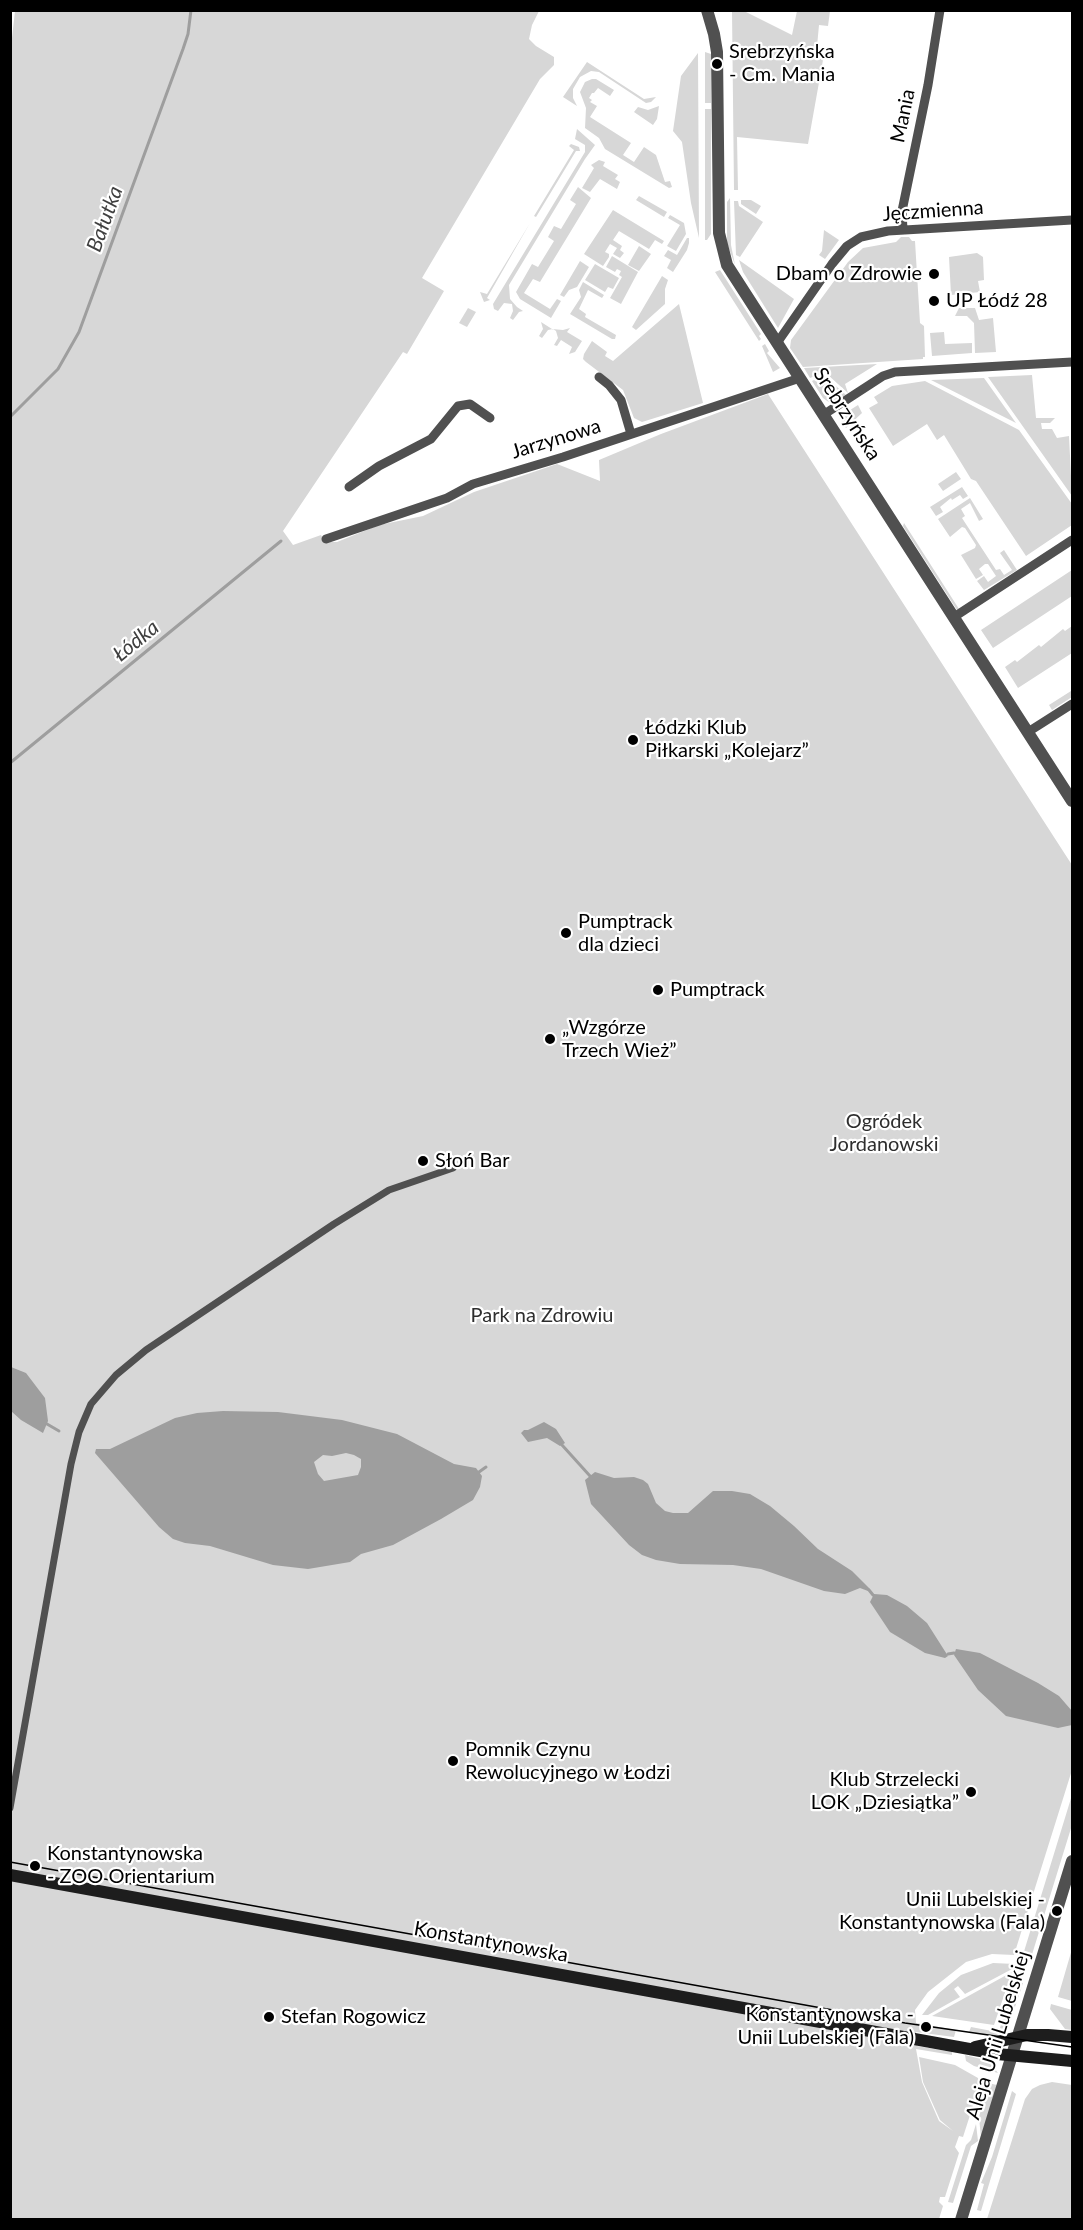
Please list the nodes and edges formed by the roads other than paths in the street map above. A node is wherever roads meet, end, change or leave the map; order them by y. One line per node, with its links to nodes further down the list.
1 (940, 10): 4 (street, Mania)
2 (709, 11): 5 (street, Srebrzyńska)
3 (1072, 220): 4 (street, Jęczmienna)
4 (903, 230): 5 (street, Jęczmienna)
5 (777, 343): 8 (street, Srebrzyńska)
6 (1072, 362): 9 (street)
7 (599, 377): 11 (street)
8 (800, 378): 9 (street, Srebrzyńska); 11 (street, Jarzynowa)
9 (823, 415): 15 (street, Srebrzyńska)
10 (490, 418): 12 (street)
11 (631, 435): 13 (street, Jarzynowa)
12 (349, 487)
13 (326, 539)
14 (1072, 540): 15 (street)
15 (954, 617): 17 (street, Srebrzyńska)
16 (1072, 704): 17 (street)
17 (1028, 732): 18 (street, Srebrzyńska)
18 (1072, 801)
19 (453, 1168): 20 (street)
20 (10, 1808)
21 (1072, 1862): 23 (street, Aleja Unii Lubelskiej)
22 (10, 1875): 25 (main road, Konstantynowska)
23 (1019, 2036): 24 (main road, Konstantynowska); 25 (main road, Konstantynowska); 26 (street, Aleja Unii Lubelskiej)
24 (1072, 2037)
25 (965, 2048): 26 (main road, Konstantynowska)
26 (1012, 2056): 27 (main road, Konstantynowska); 28 (street, Aleja Unii Lubelskiej)
27 (1072, 2061)
28 (961, 2220)

